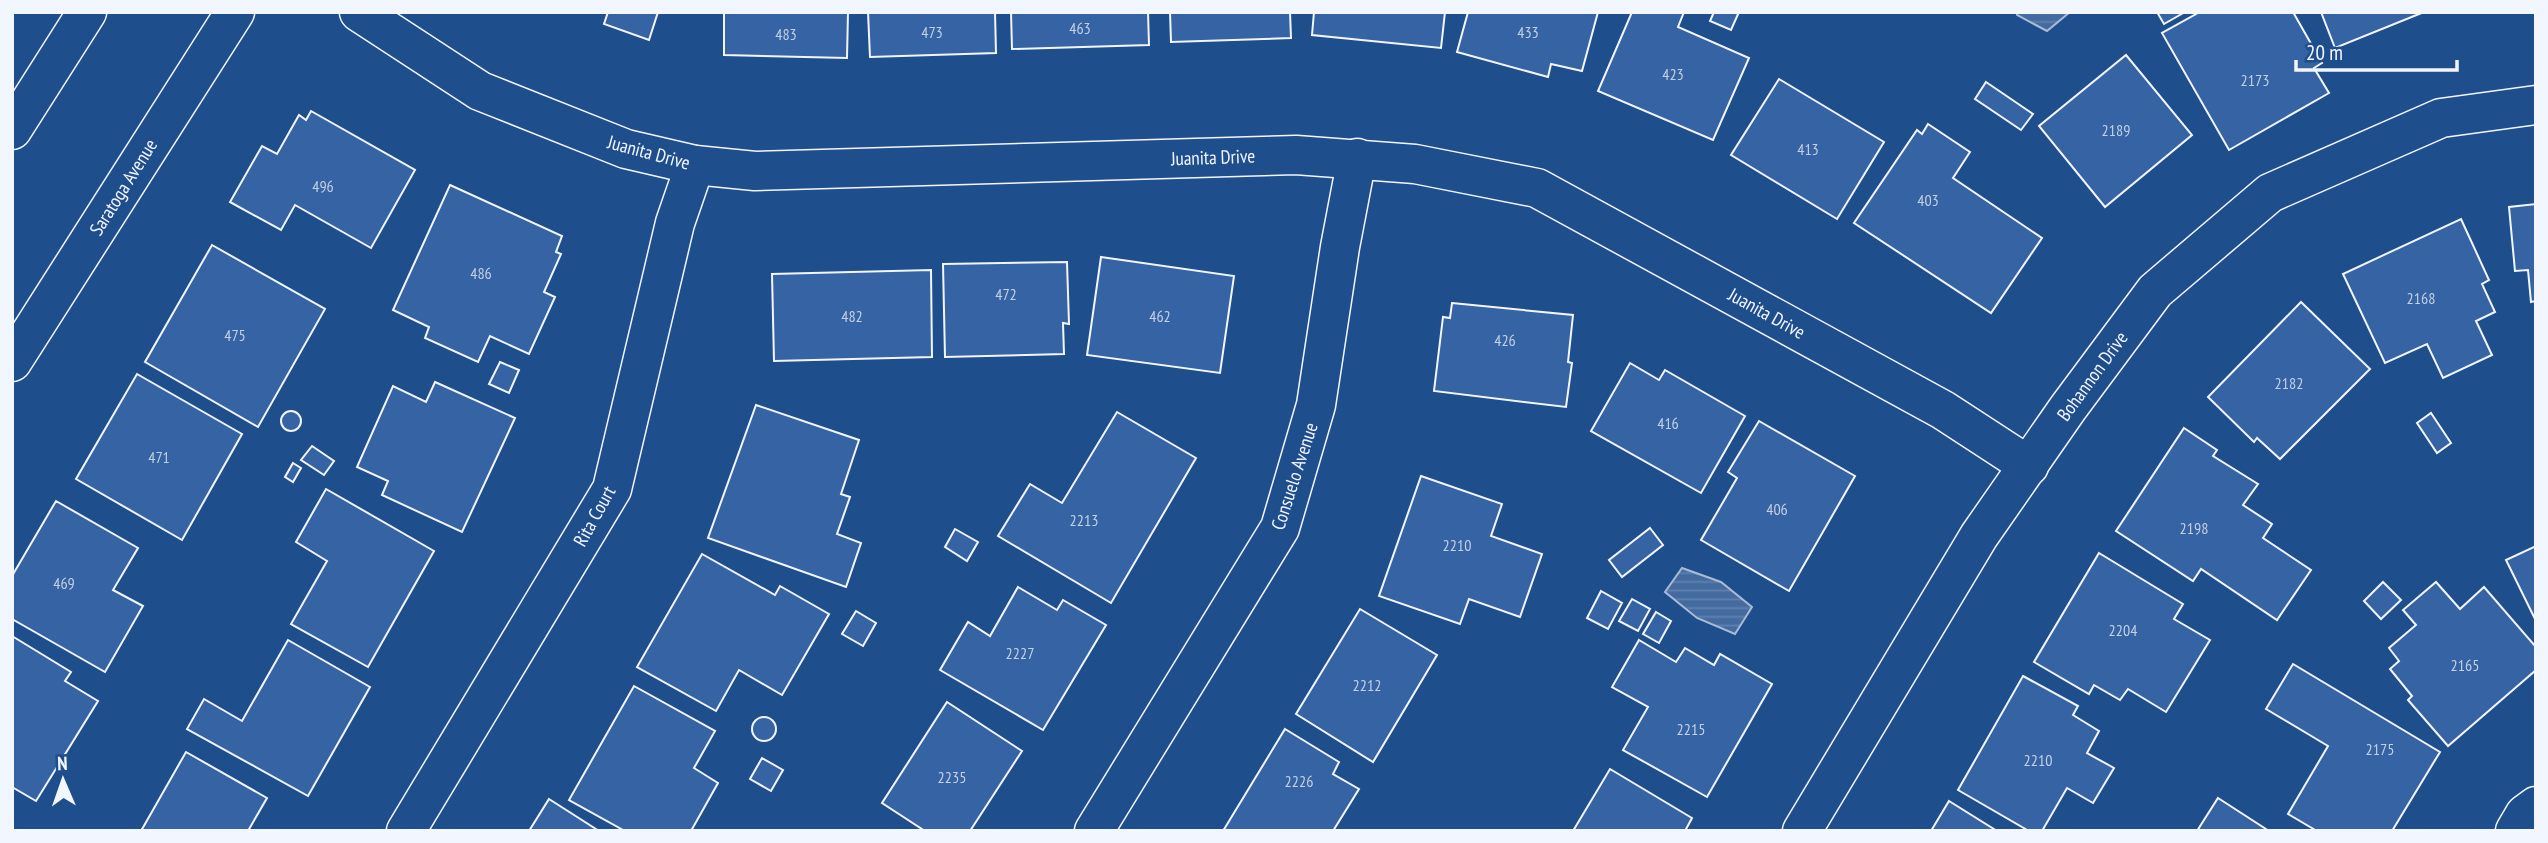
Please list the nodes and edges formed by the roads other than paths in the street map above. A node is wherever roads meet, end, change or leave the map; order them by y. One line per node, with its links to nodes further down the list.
1 (86, 12): 5 (street)
2 (234, 12): 8 (street, Saratoga Avenue)
3 (359, 12): 7 (street, Juanita Drive)
4 (2536, 105): 9 (street, Bohannon Drive)
5 (12, 131)
6 (1357, 158): 7 (street, Juanita Drive); 9 (street, Juanita Drive); 12 (street, Consuelo Avenue)
7 (695, 165): 11 (street, Rita Court)
8 (12, 362)
9 (2029, 466): 13 (street, Bohannon Drive)
10 (2536, 806): 14 (street)
11 (405, 831)
12 (1094, 831)
13 (1802, 831)
14 (2515, 831)

